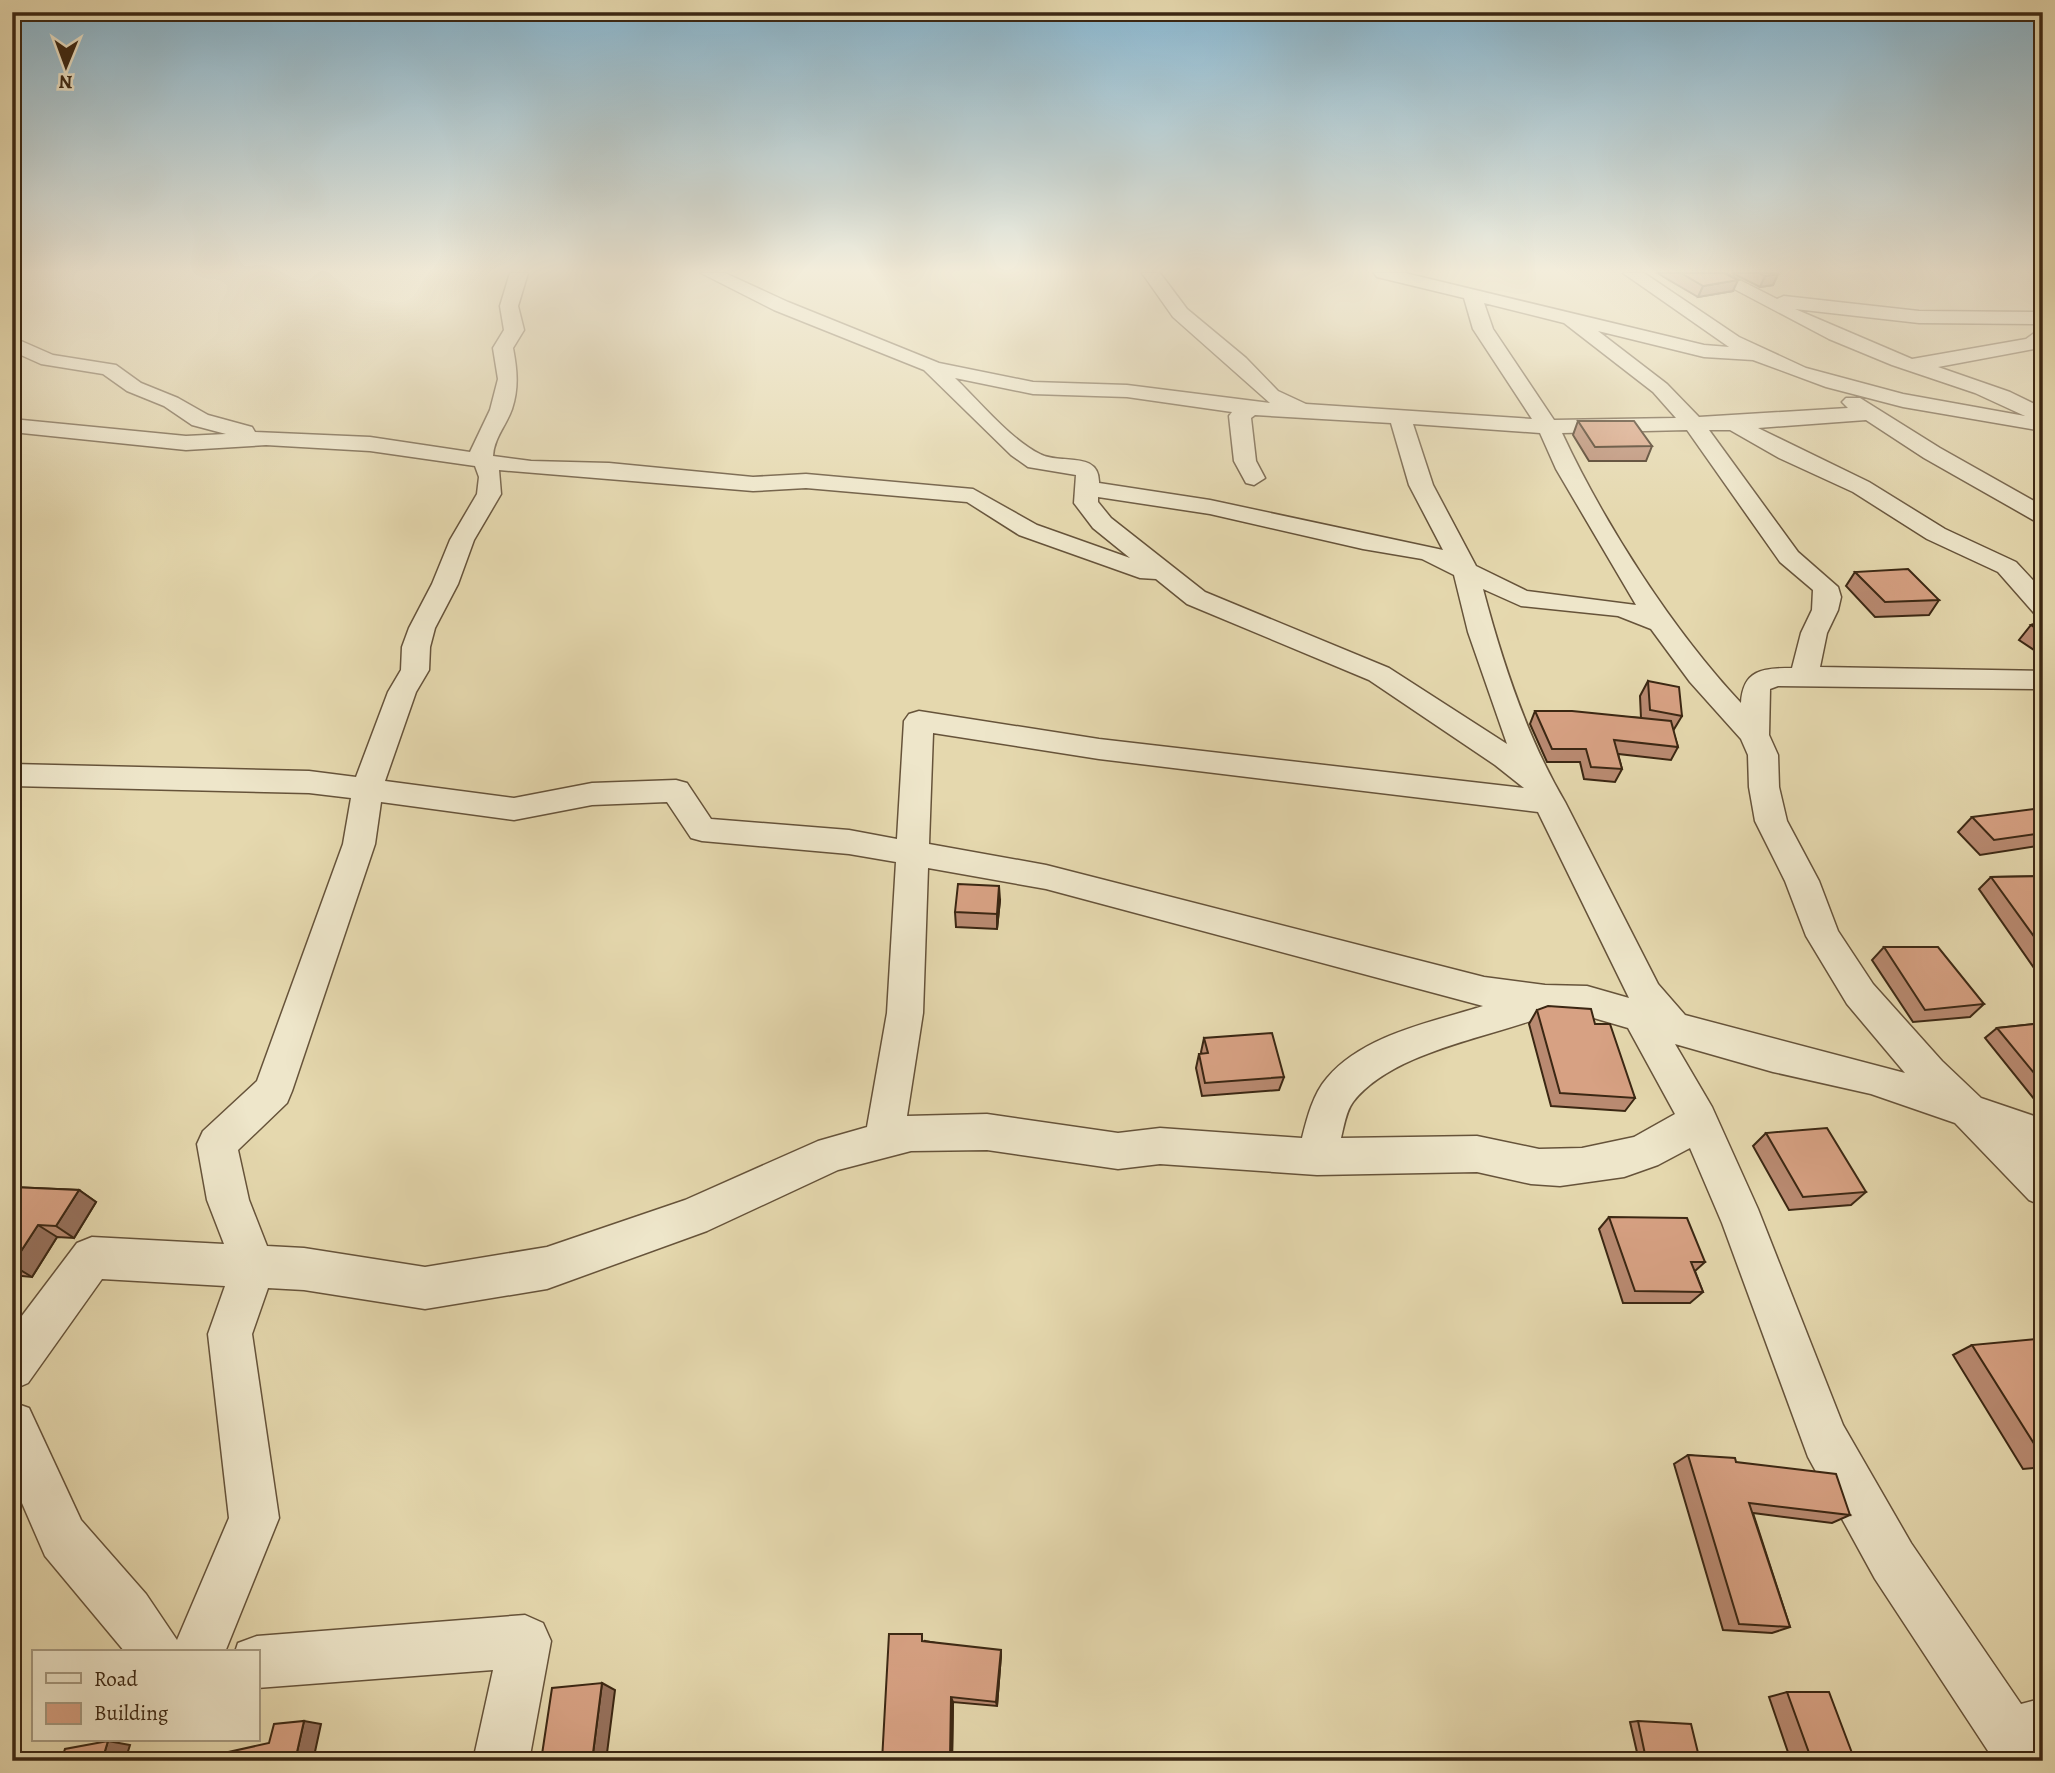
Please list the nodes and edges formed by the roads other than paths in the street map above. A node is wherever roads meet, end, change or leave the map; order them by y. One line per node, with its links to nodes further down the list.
1 (39, 356): 23 (street)
2 (504, 356): 24 (street)
3 (905, 356): 11 (street)
4 (1231, 356): 14 (street)
5 (1501, 356): 22 (street)
6 (1618, 356): 18 (street)
7 (1761, 356): 12 (street)
8 (1886, 356): 10 (street)
9 (1972, 356): 10 (street)
10 (1902, 362): 16 (street)
11 (931, 366): 13 (street); 26 (street)
12 (1789, 368): 15 (street); 21 (street)
13 (1250, 408): 14 (street); 25 (street)
14 (1301, 410): 17 (street)
15 (1872, 413): 19 (street); 27 (street)
16 (2043, 417)
17 (1401, 419): 22 (street); 28 (street)
18 (1692, 422): 19 (street); 22 (street); 32 (street)
19 (1734, 422): 30 (street)
20 (12, 425): 23 (street)
21 (2043, 425)
22 (1548, 427): 31 (street)
23 (266, 438): 24 (street)
24 (484, 461): 29 (street); 36 (street)
25 (1254, 478)
26 (1087, 488): 28 (street); 29 (street)
27 (2043, 516)
28 (1466, 571): 31 (street); 37 (street)
29 (1175, 583): 37 (street)
30 (2043, 607)
31 (1660, 623): 34 (street)
32 (1804, 676): 33 (street); 34 (street)
33 (2043, 680)
34 (1754, 735): 41 (street)
35 (12, 775): 36 (street)
36 (368, 788): 38 (street); 47 (street)
37 (1542, 792): 38 (street); 40 (street)
38 (911, 853): 39 (street); 44 (street)
39 (1545, 1000): 40 (street); 45 (street)
40 (1658, 1023): 41 (street); 42 (street)
41 (1968, 1110): 43 (street); 46 (street)
42 (1698, 1119): 45 (street); 53 (street)
43 (2043, 1138)
44 (884, 1140): 45 (street); 47 (street)
45 (1317, 1157)
46 (2043, 1186)
47 (254, 1266): 48 (street); 51 (street)
48 (12, 1367)
49 (12, 1426): 50 (street)
50 (155, 1650)
51 (200, 1650)
52 (259, 1662): 54 (street)
53 (2017, 1740)
54 (501, 1761)

